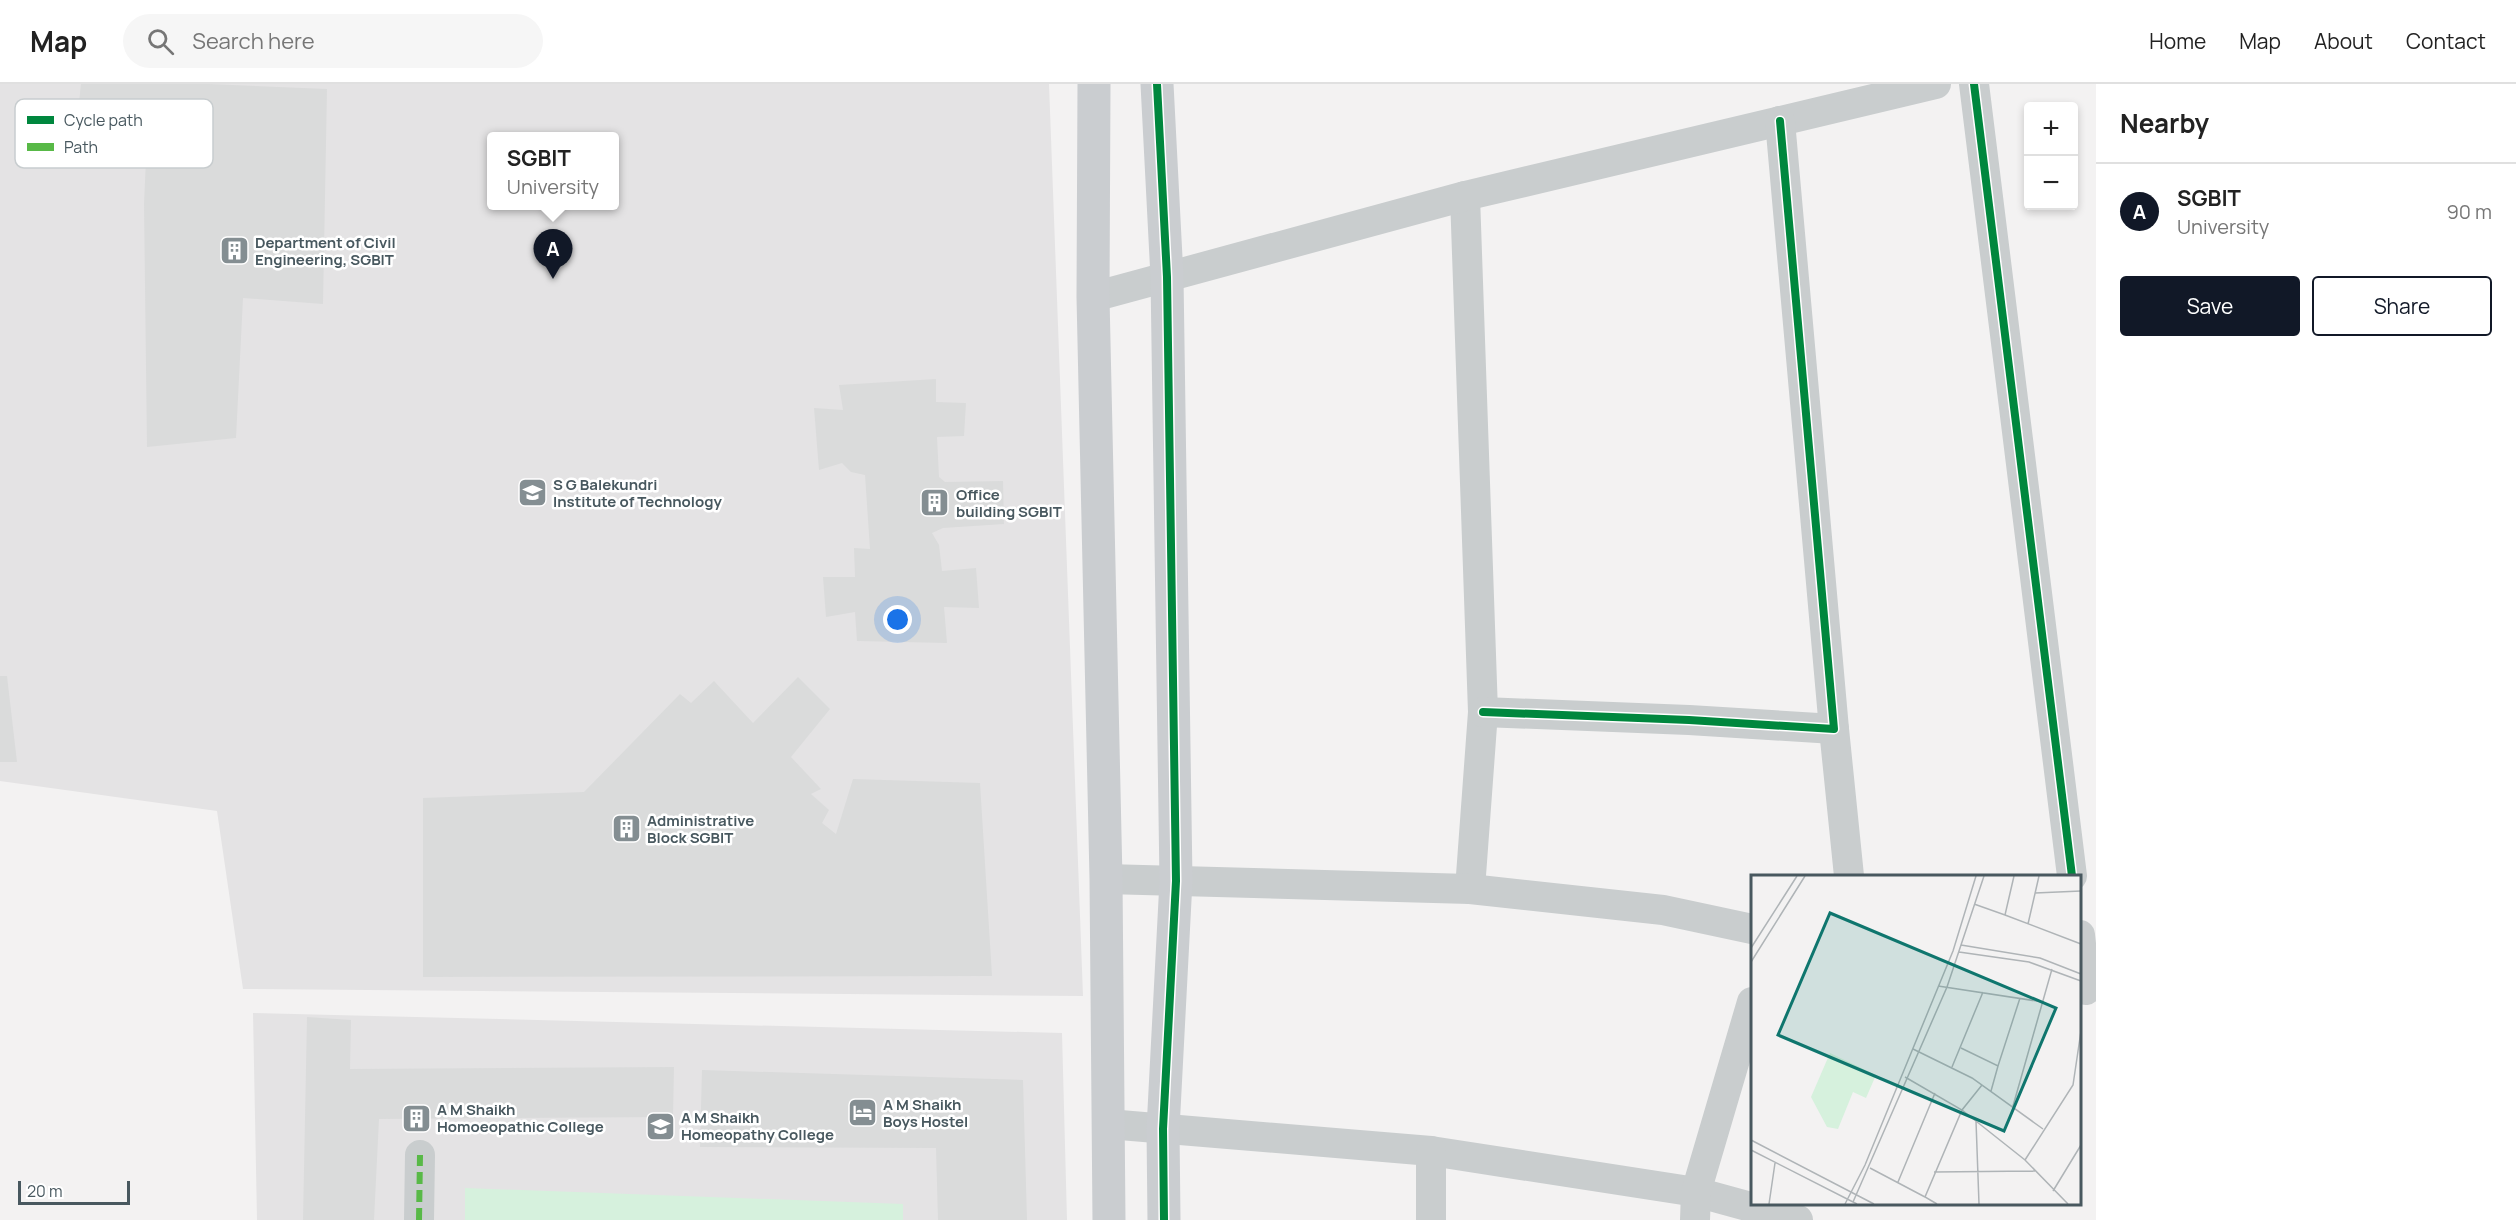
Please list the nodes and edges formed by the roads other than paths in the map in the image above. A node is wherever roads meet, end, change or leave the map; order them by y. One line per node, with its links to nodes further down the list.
1 (1094, 84): 8 (street)
2 (1157, 84): 7 (street)
3 (1936, 84): 5 (street)
4 (1974, 84): 12 (street)
5 (1780, 121): 6 (street); 10 (street)
6 (1465, 196): 7 (street); 9 (street)
7 (1167, 277): 8 (street); 14 (street)
8 (1093, 297): 13 (street)
9 (1483, 712): 10 (street); 15 (street)
10 (1834, 729): 11 (street)
11 (1849, 875)
12 (2072, 875)
13 (1106, 879): 14 (street); 20 (street)
14 (1176, 881): 15 (street); 21 (street)
15 (1470, 889): 16 (street)
16 (1751, 929)
17 (2081, 949): 18 (street)
18 (2087, 991)
19 (1751, 1006): 24 (street)
20 (1108, 1124): 21 (street); 26 (street)
21 (1163, 1129): 22 (street); 27 (street)
22 (1431, 1150): 24 (street); 28 (street)
23 (420, 1155): 25 (street)
24 (1696, 1206): 29 (street)
25 (419, 1220)
26 (1108, 1220)
27 (1164, 1220)
28 (1431, 1220)
29 (1798, 1220)

